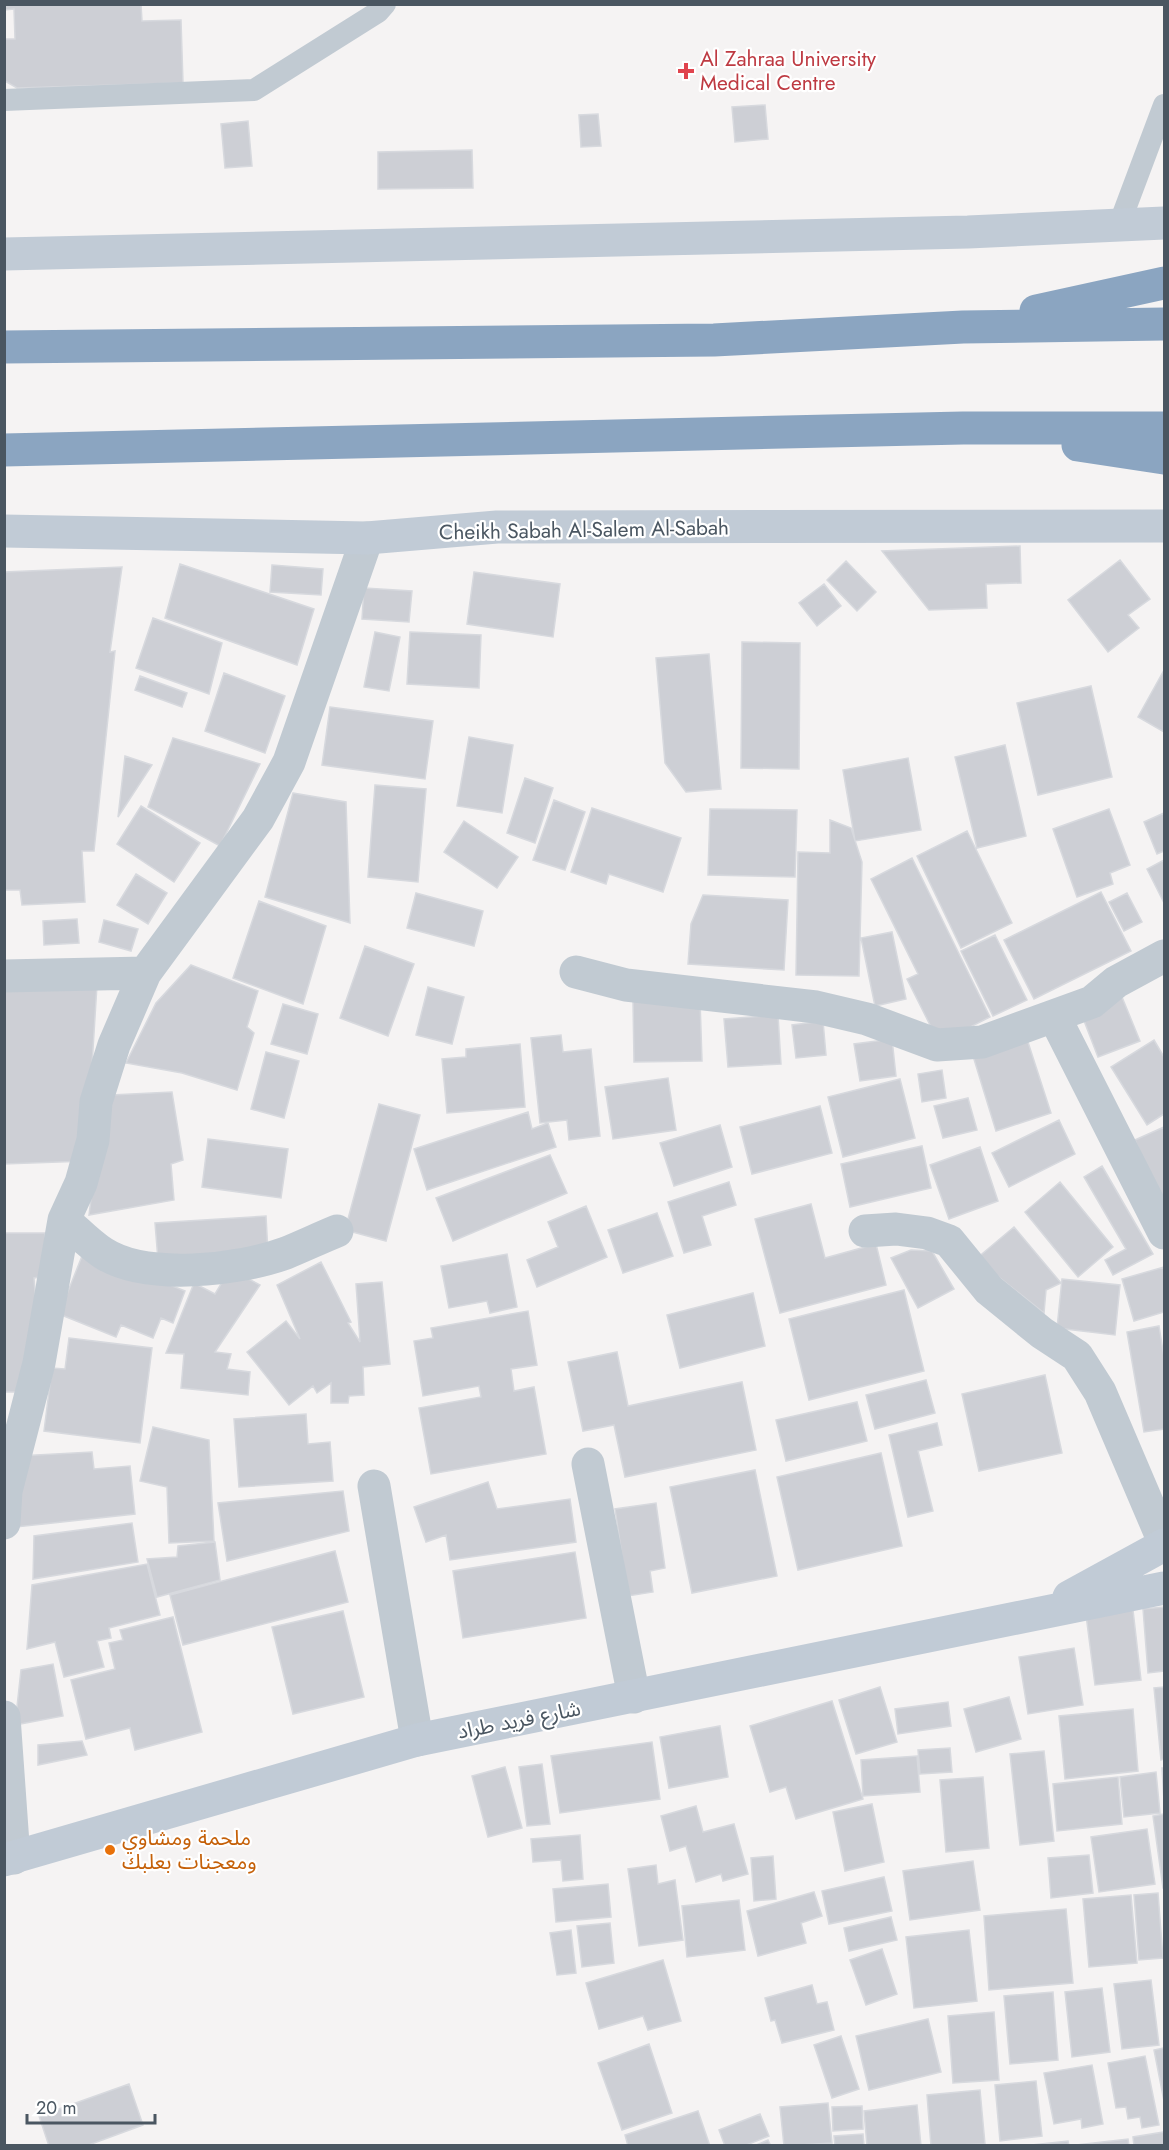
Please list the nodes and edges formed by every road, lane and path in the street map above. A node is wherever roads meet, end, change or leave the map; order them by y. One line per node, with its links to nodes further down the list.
1 (385, 4): 2 (lane)
2 (4, 100)
3 (1164, 105): 5 (lane)
4 (1164, 223): 5 (street)
5 (1119, 225): 6 (street)
6 (4, 254)
7 (1164, 284): 9 (highway)
8 (1164, 324): 9 (highway)
9 (963, 327): 10 (highway)
10 (4, 347)
11 (963, 428): 12 (highway); 13 (highway); 14 (highway)
12 (1164, 428)
13 (4, 450)
14 (1164, 458)
15 (1164, 526): 17 (street, Cheikh Sabah Al-Salem Al-Sabah)
16 (4, 531): 17 (street, Cheikh Sabah Al-Salem Al-Sabah)
17 (367, 538): 20 (street)
18 (1164, 956): 22 (street)
19 (576, 972): 22 (street)
20 (145, 973): 21 (street); 23 (street)
21 (4, 976)
22 (1054, 1016): 26 (street)
23 (64, 1220): 24 (street); 29 (street)
24 (337, 1231)
25 (865, 1231): 30 (street)
26 (1164, 1233)
27 (588, 1464): 33 (street)
28 (374, 1486): 35 (street)
29 (4, 1523)
30 (1164, 1544): 32 (street, شارع فريد طراد)
31 (1164, 1588): 32 (street, شارع فريد طراد)
32 (1041, 1612): 33 (street, شارع فريد طراد)
33 (634, 1697): 35 (street, شارع فريد طراد)
34 (4, 1717): 36 (street)
35 (417, 1740): 36 (street, شارع فريد طراد)
36 (9, 1859)

